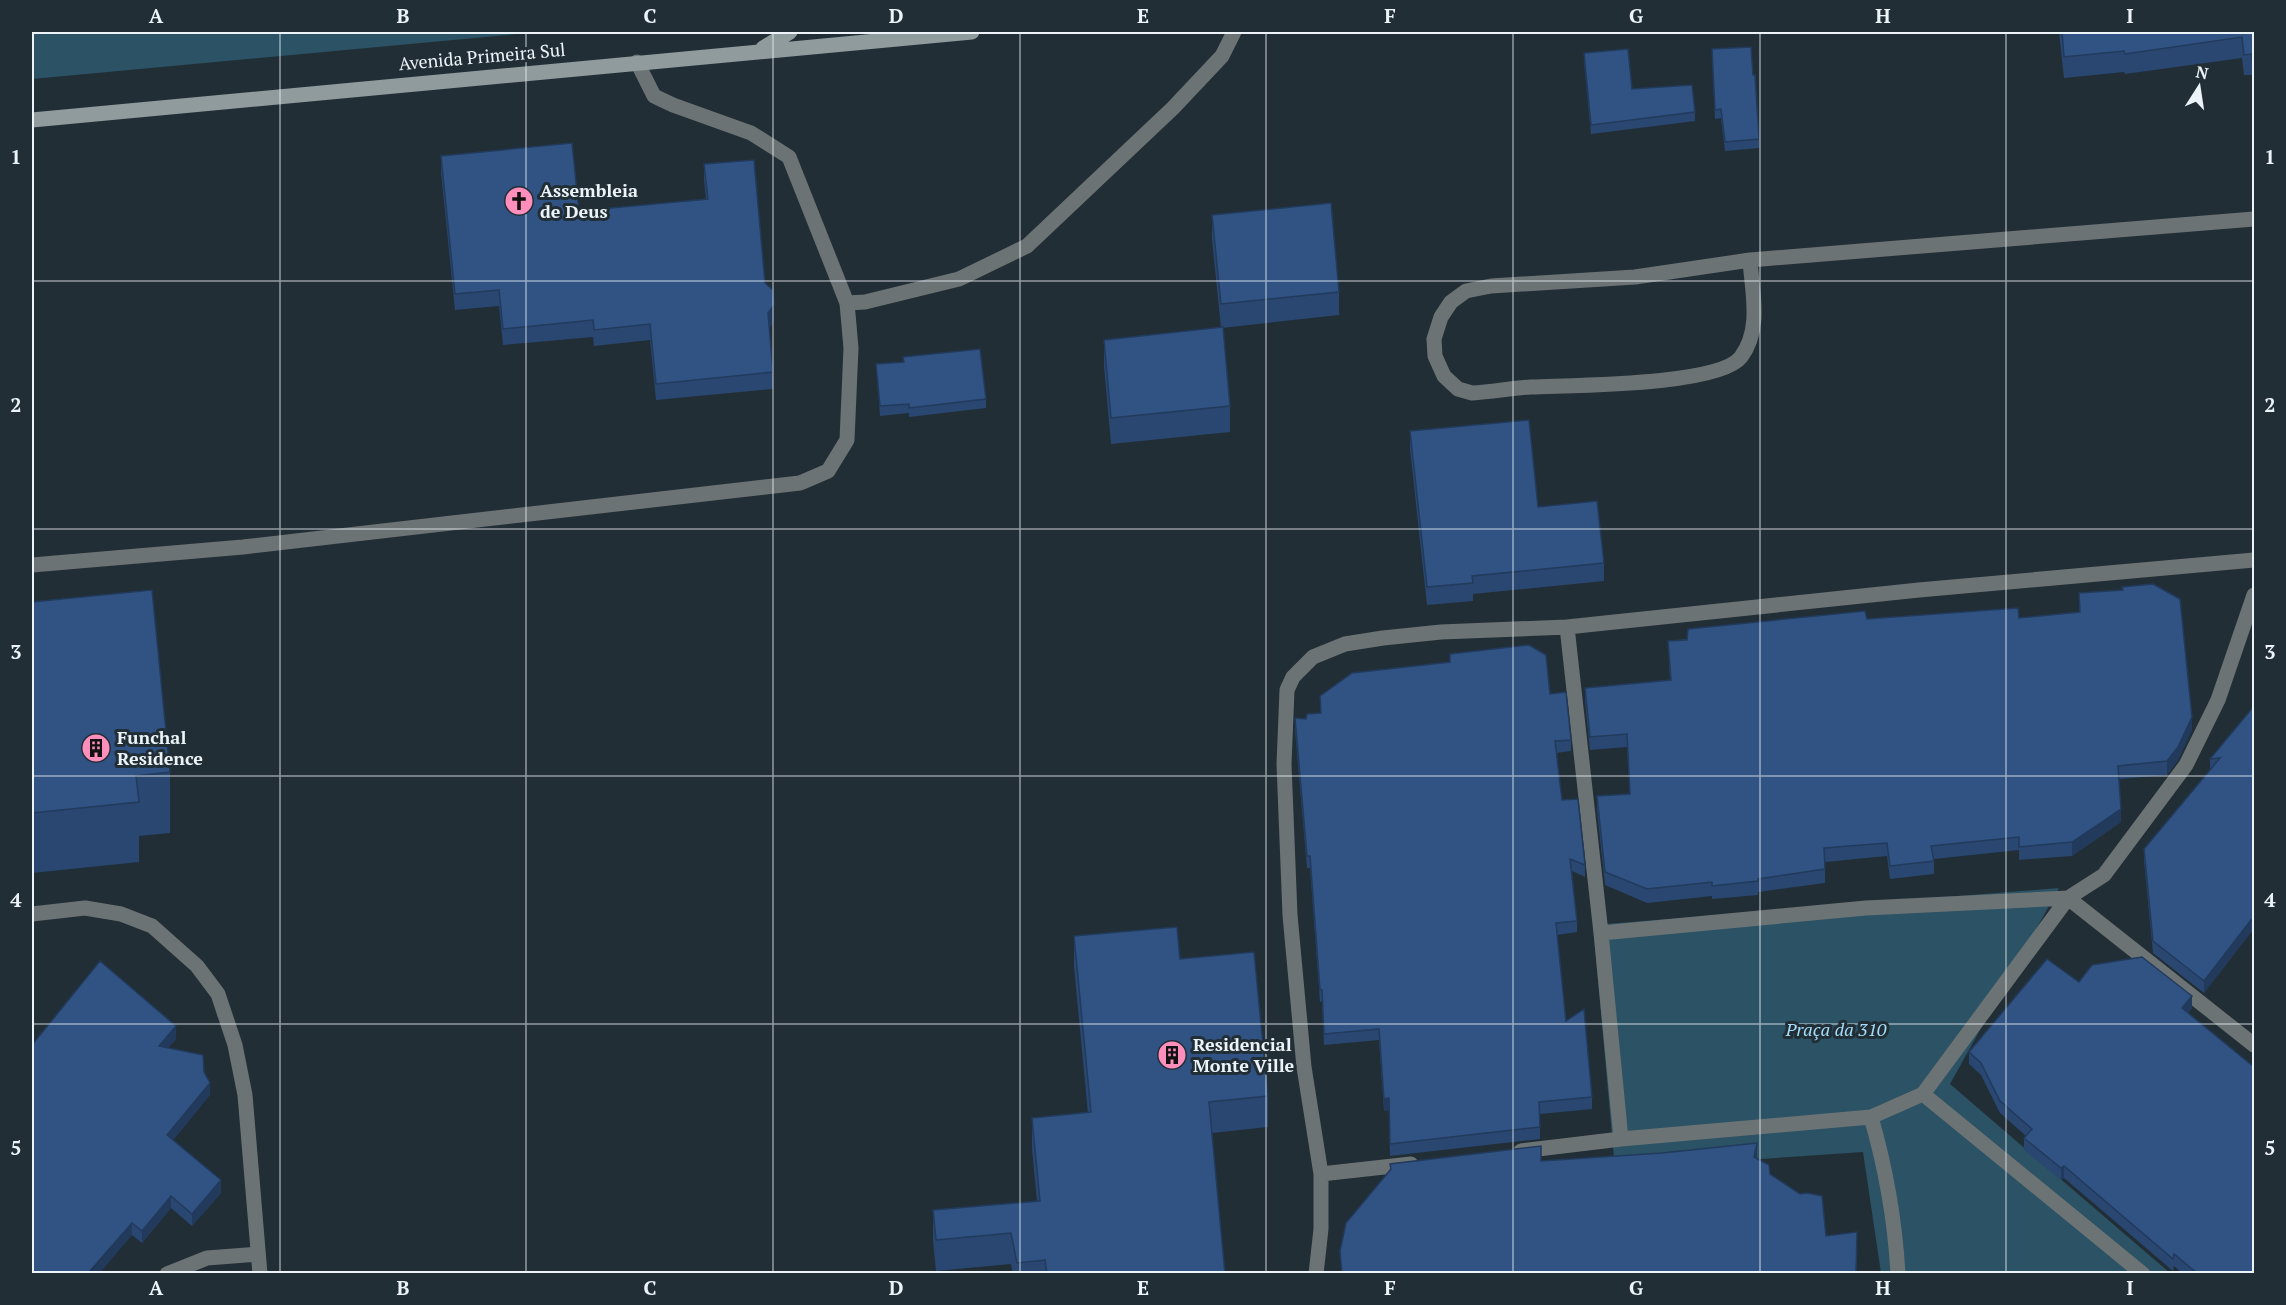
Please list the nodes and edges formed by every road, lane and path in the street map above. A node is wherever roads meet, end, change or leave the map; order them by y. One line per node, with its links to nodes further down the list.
1 (790, 32): 4 (main road)
2 (972, 32): 4 (main road, Avenida Primeira Sul)
3 (1234, 32): 9 (street)
4 (761, 50): 5 (main road, Avenida Primeira Sul)
5 (637, 62): 6 (main road, Avenida Primeira Sul); 9 (street)
6 (32, 120)
7 (2254, 219): 8 (street)
8 (1750, 260): 8 (street)
9 (847, 303): 11 (street)
10 (2254, 560): 13 (street)
11 (32, 565)
12 (2254, 595): 14 (street)
13 (1567, 627): 16 (street); 23 (street)
14 (2068, 898): 16 (street); 17 (street); 18 (street)
15 (32, 914): 24 (street)
16 (1601, 933): 20 (street)
17 (2254, 1046)
18 (1923, 1094): 19 (street); 29 (street)
19 (1871, 1117): 20 (street); 28 (street)
20 (1621, 1139): 21 (street)
21 (1506, 1153)
22 (1425, 1162): 23 (street)
23 (1321, 1174): 27 (street)
24 (258, 1254): 25 (street); 26 (street)
25 (167, 1274)
26 (260, 1274)
27 (1316, 1274)
28 (1898, 1274)
29 (2144, 1274)

